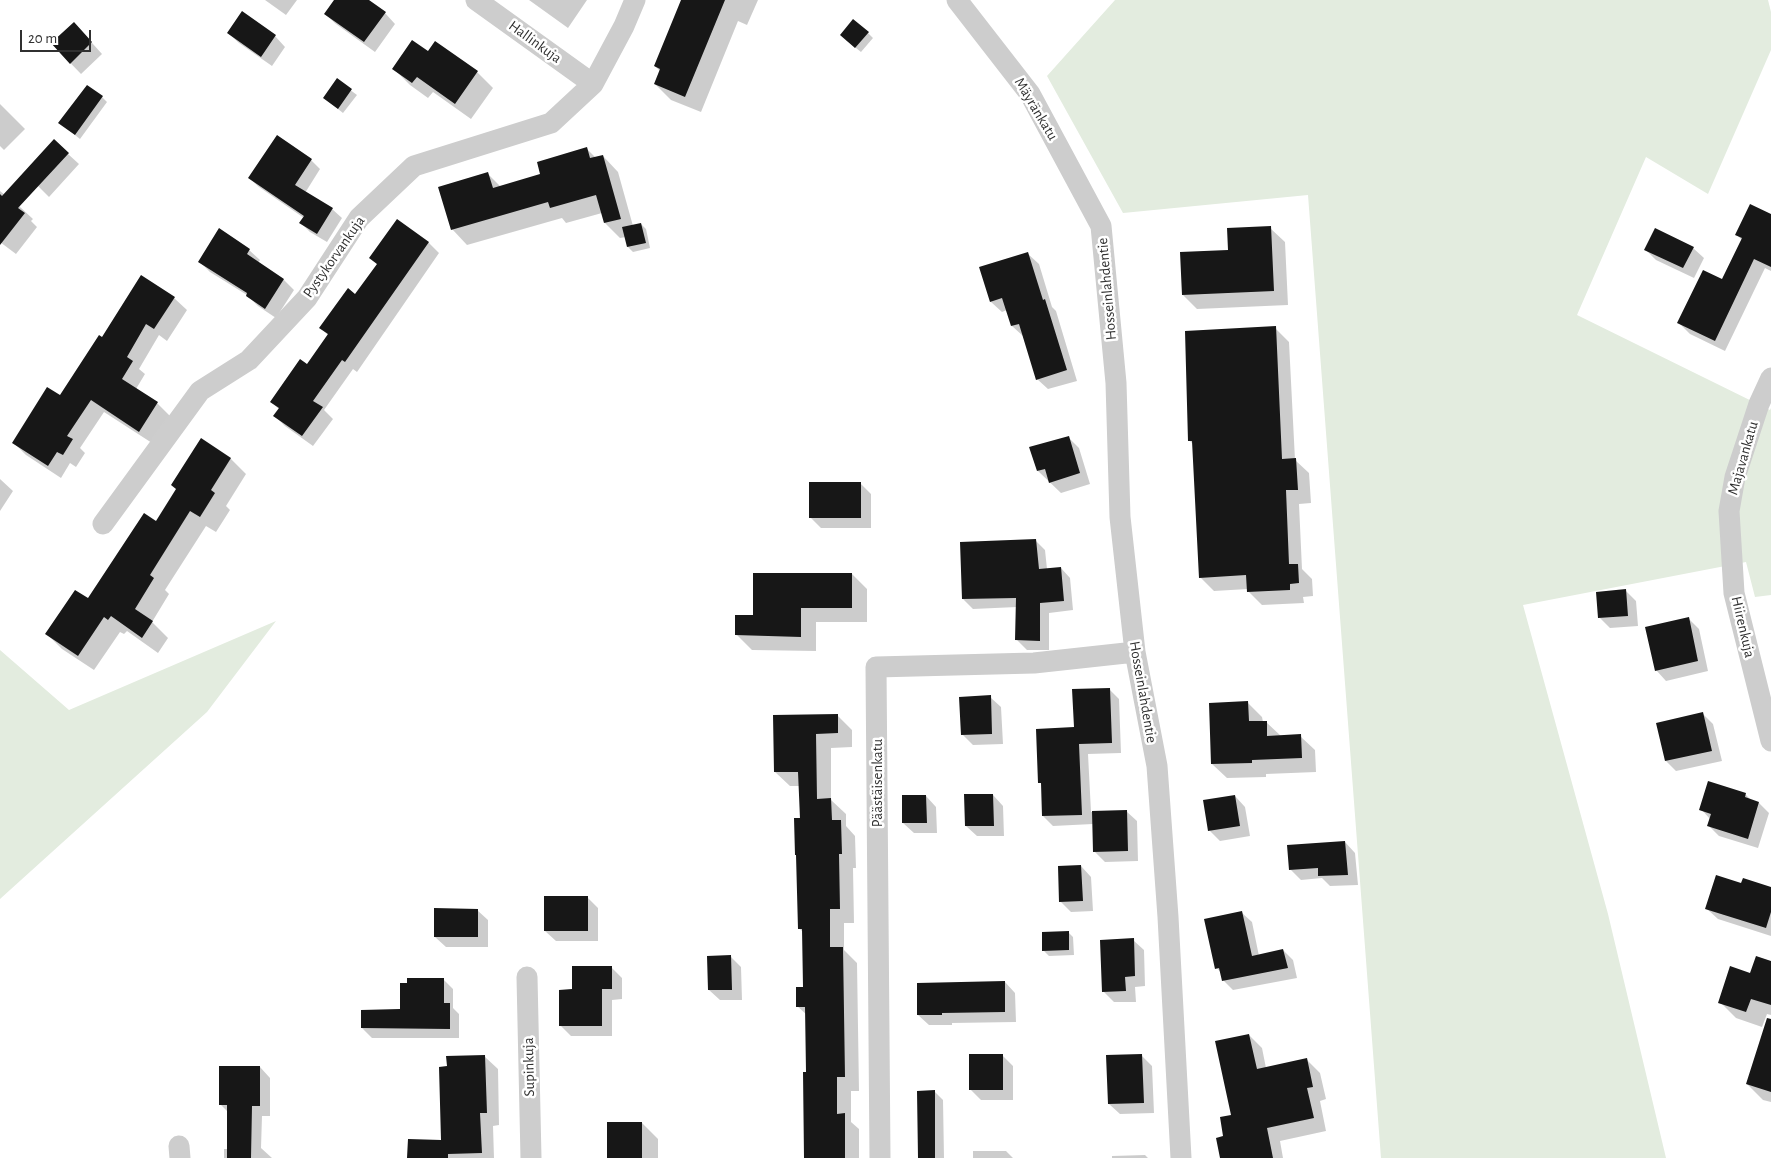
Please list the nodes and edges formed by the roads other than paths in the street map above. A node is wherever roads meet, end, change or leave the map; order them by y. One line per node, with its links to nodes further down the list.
1 (476, 0): 4 (street, Hallinkuja)
2 (635, 0): 4 (street, Pystykorvankuja)
3 (957, 0): 5 (street, Mäyränkatu)
4 (593, 84): 8 (street, Pystykorvankuja)
5 (1101, 226): 9 (street, Hosseinlahdentie)
6 (1771, 378): 7 (street, Majavankatu)
7 (1729, 511): 10 (street, Hiirenkuja)
8 (103, 524)
9 (1135, 652): 13 (street, Päästäisenkatu); 14 (street, Hosseinlahdentie)
10 (1771, 741)
11 (527, 977): 12 (street, Supinkuja)
12 (531, 1158)
13 (880, 1158)
14 (1181, 1158)

